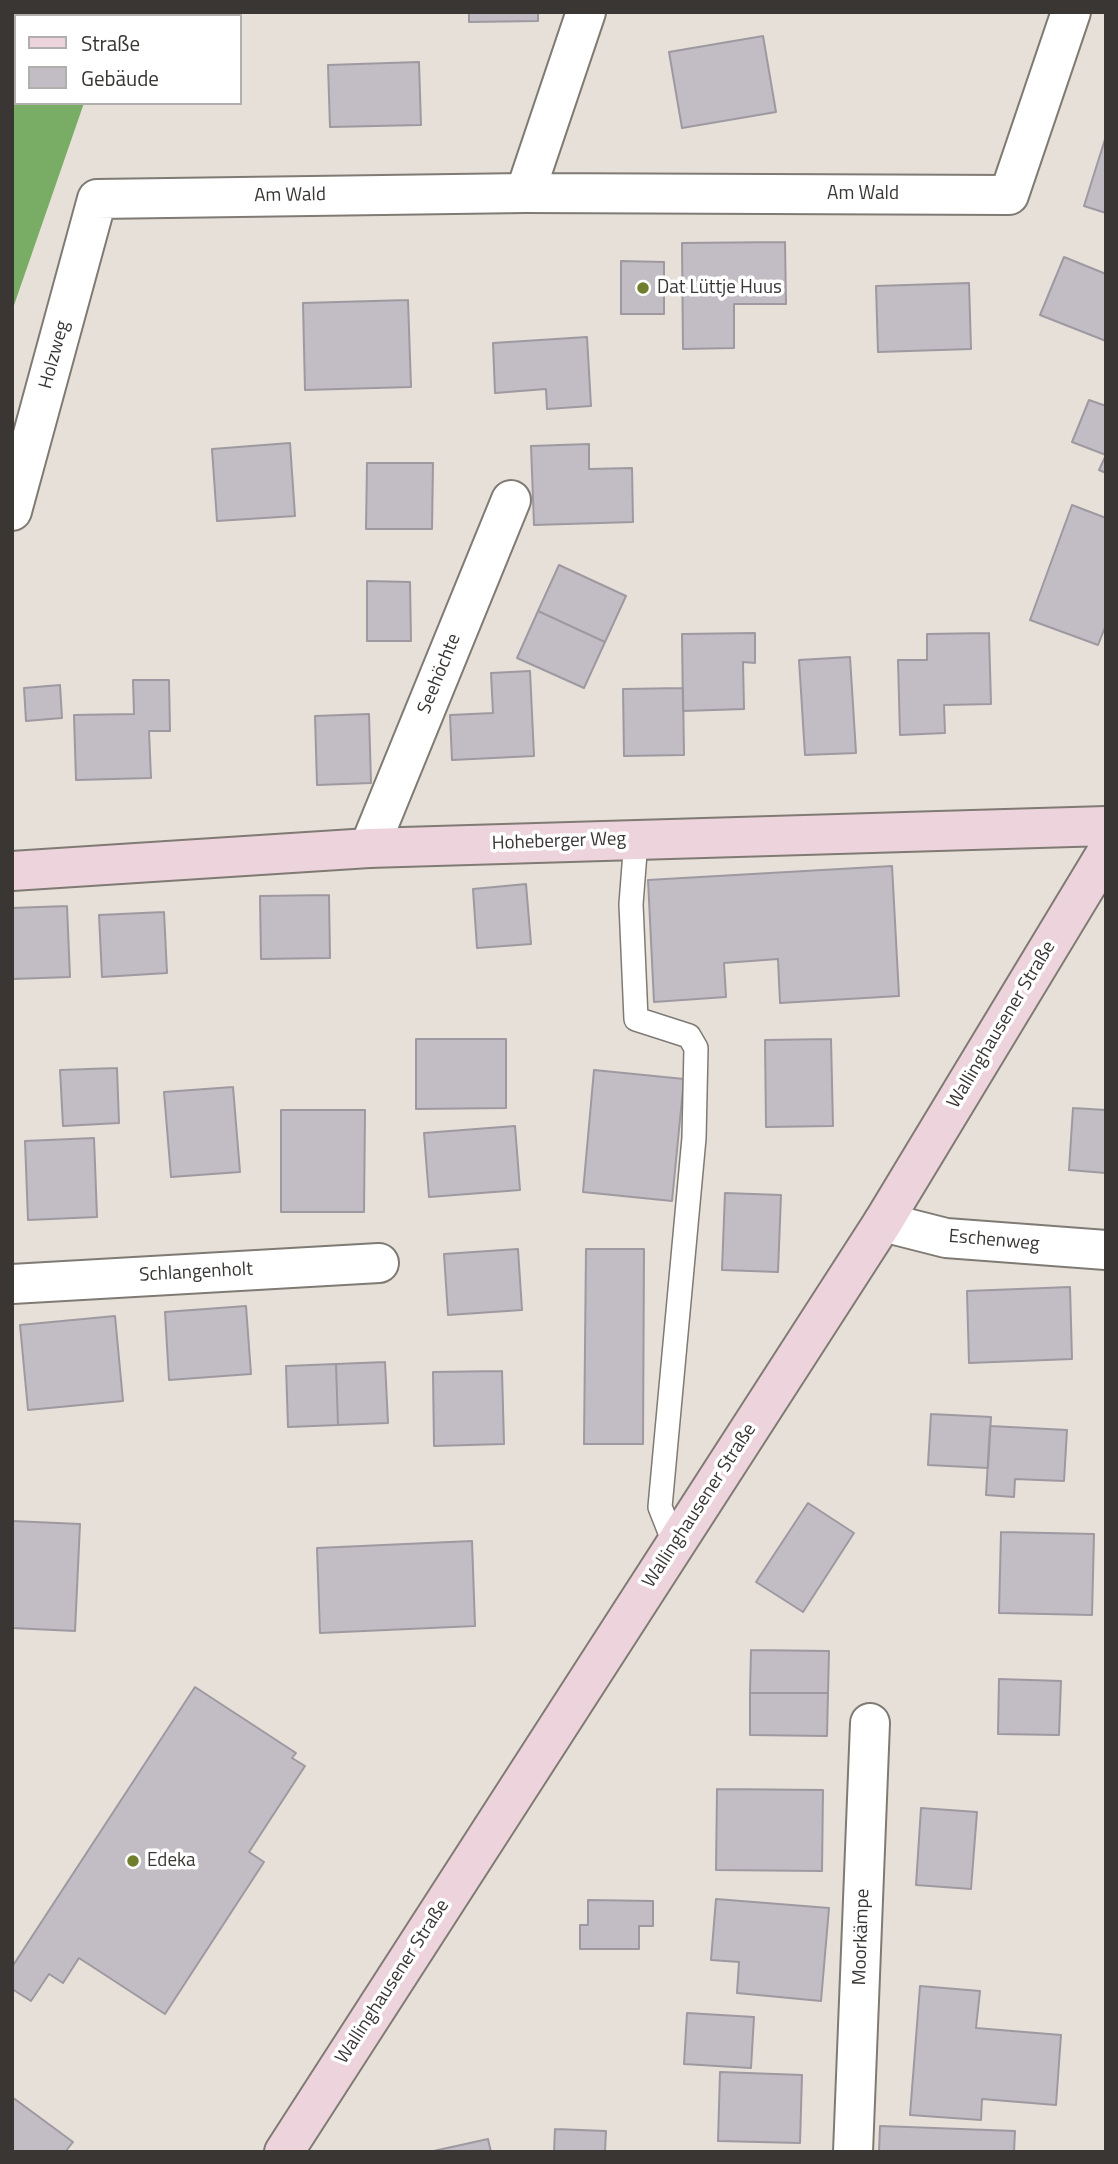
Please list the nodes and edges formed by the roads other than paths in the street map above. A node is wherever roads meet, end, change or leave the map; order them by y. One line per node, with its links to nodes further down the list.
1 (586, 12): 3 (street)
2 (1071, 12): 3 (street, Am Wald)
3 (525, 193): 4 (street, Am Wald)
4 (97, 199): 6 (street, Holzweg)
5 (511, 500): 9 (street, Seehöchte)
6 (12, 511)
7 (1106, 826): 8 (street, Hoheberger Weg)
8 (636, 840): 9 (street, Hoheberger Weg); 16 (lane)
9 (369, 848): 11 (street, Hoheberger Weg)
10 (1106, 853): 12 (street, Wallinghausener Straße)
11 (12, 871)
12 (883, 1222): 13 (street, Eschenweg); 16 (street, Wallinghausener Straße)
13 (1106, 1250)
14 (379, 1263): 15 (street, Schlangenholt)
15 (12, 1284)
16 (675, 1545): 18 (street, Wallinghausener Straße)
17 (870, 1723): 19 (street, Moorkämpe)
18 (284, 2152)
19 (853, 2152)

